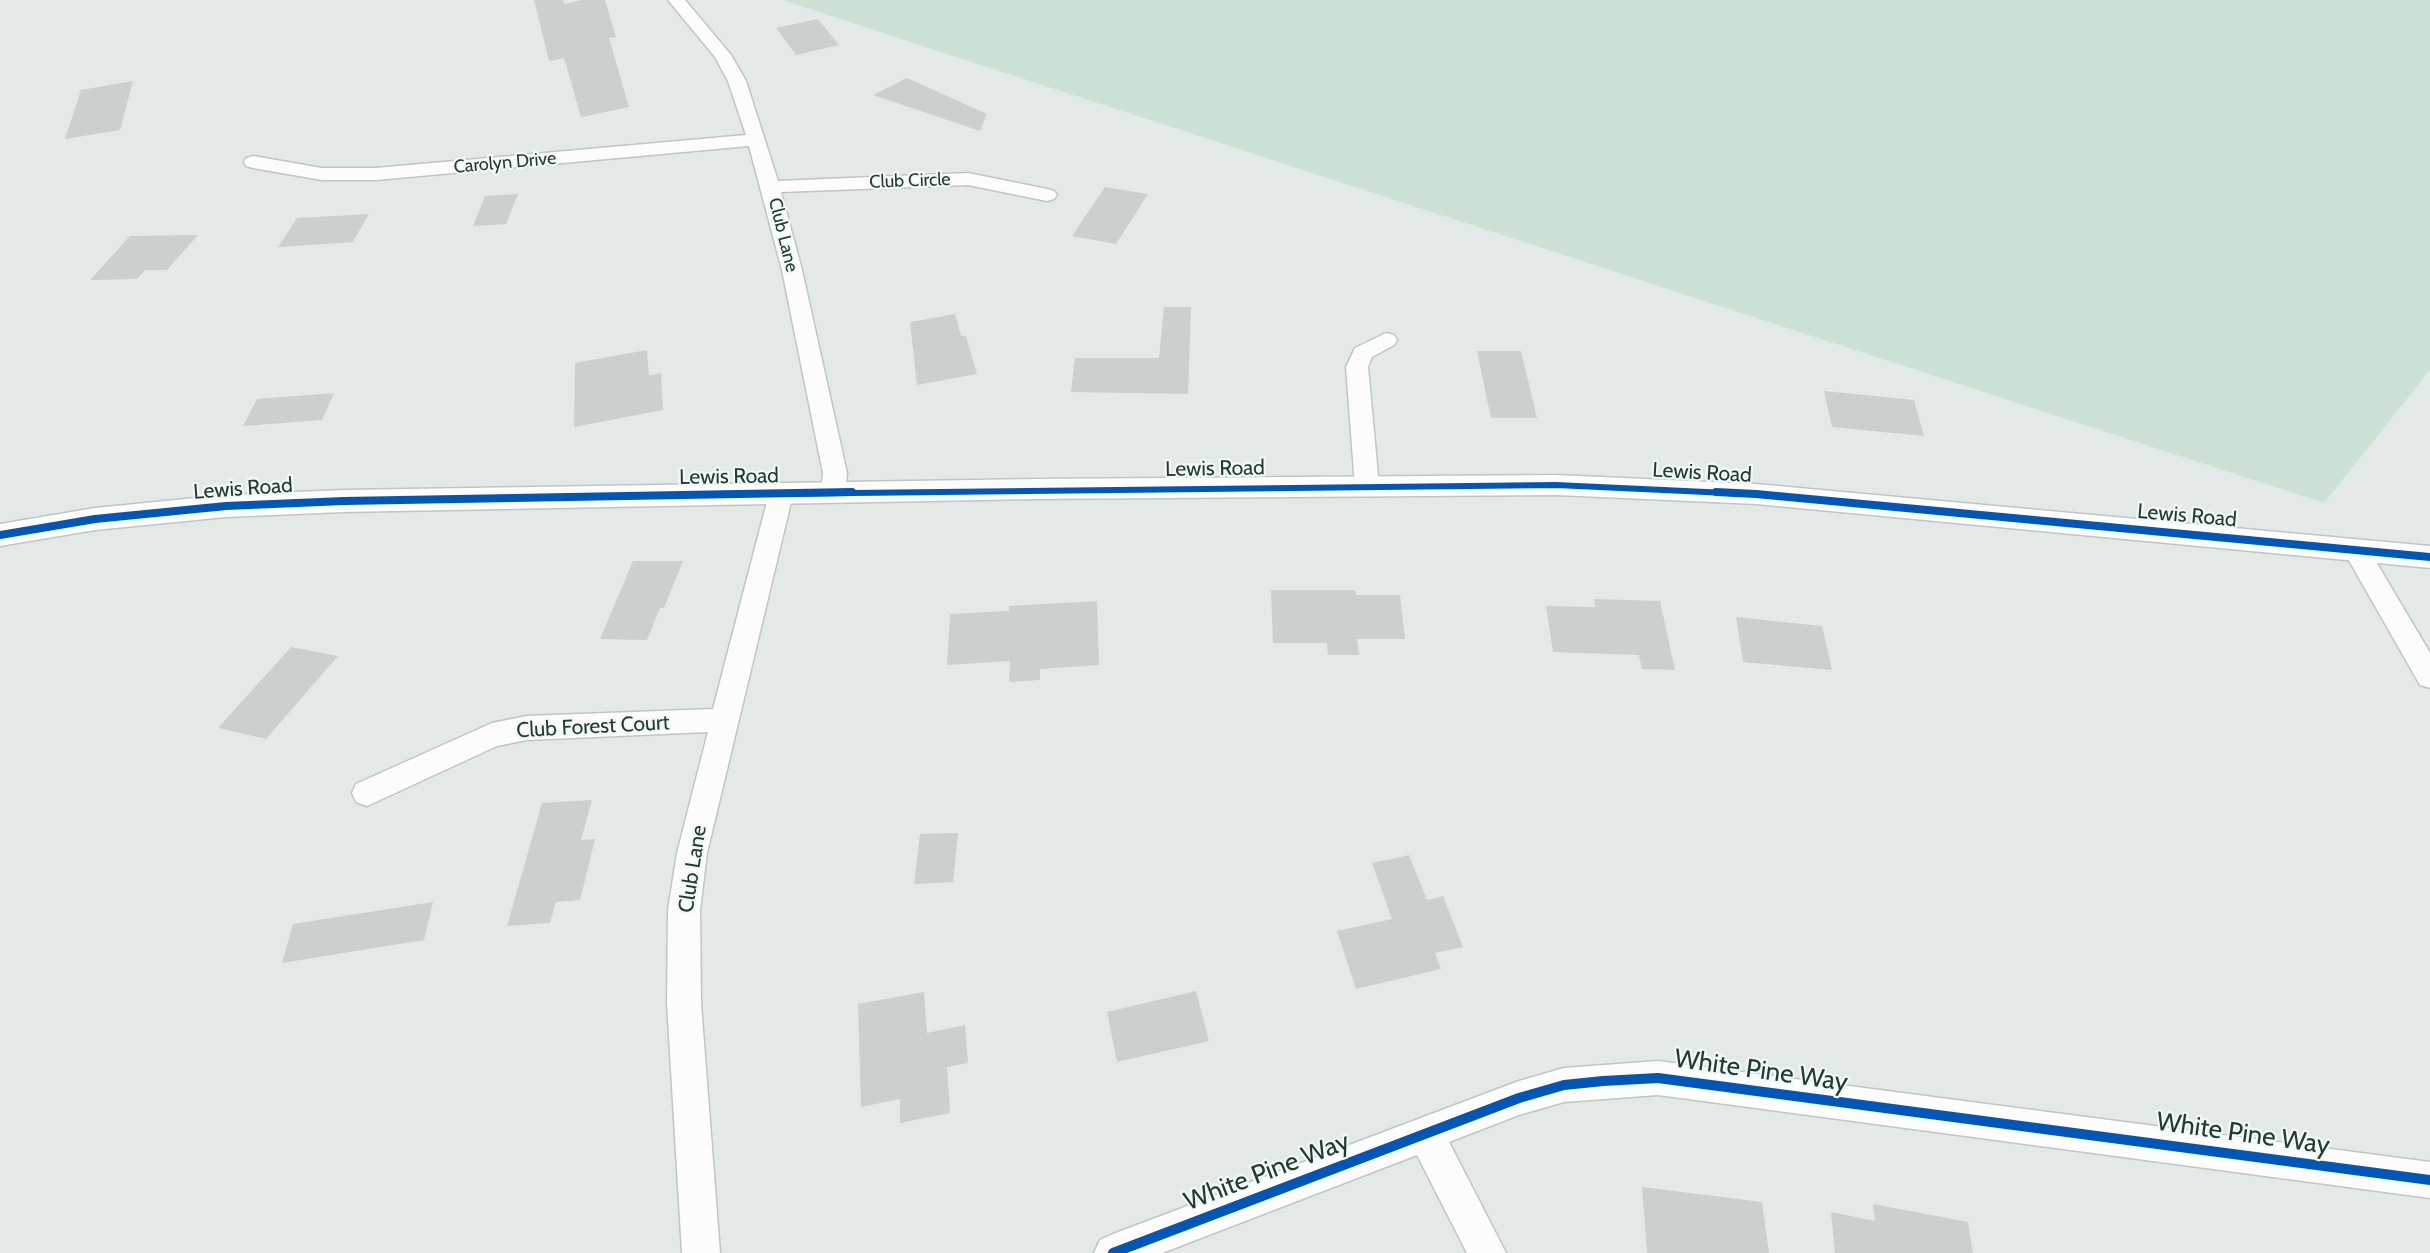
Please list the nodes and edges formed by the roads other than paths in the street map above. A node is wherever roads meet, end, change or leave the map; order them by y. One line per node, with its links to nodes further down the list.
1 (676, 0): 2 (street, Club Lane)
2 (757, 140): 3 (street, Carolyn Drive); 4 (street, Club Lane)
3 (253, 162)
4 (771, 187): 5 (street, Club Circle); 8 (street, Club Lane)
5 (1047, 195)
6 (1386, 340): 7 (street)
7 (1367, 486): 8 (street, Lewis Road); 11 (street, Lewis Road)
8 (833, 493): 9 (street, Lewis Road)
9 (781, 494): 10 (street, Lewis Road); 14 (street, Club Lane)
10 (0, 535)
11 (2356, 550): 12 (street, Lewis Road); 13 (street)
12 (2430, 557)
13 (2430, 677)
14 (724, 720): 15 (street, Club Forest Court); 18 (street, Club Lane)
15 (367, 793)
16 (1425, 1134): 17 (street, White Pine Way); 19 (street, White Pine Way); 20 (street)
17 (2430, 1180)
18 (701, 1253)
19 (1113, 1253)
20 (1487, 1253)

